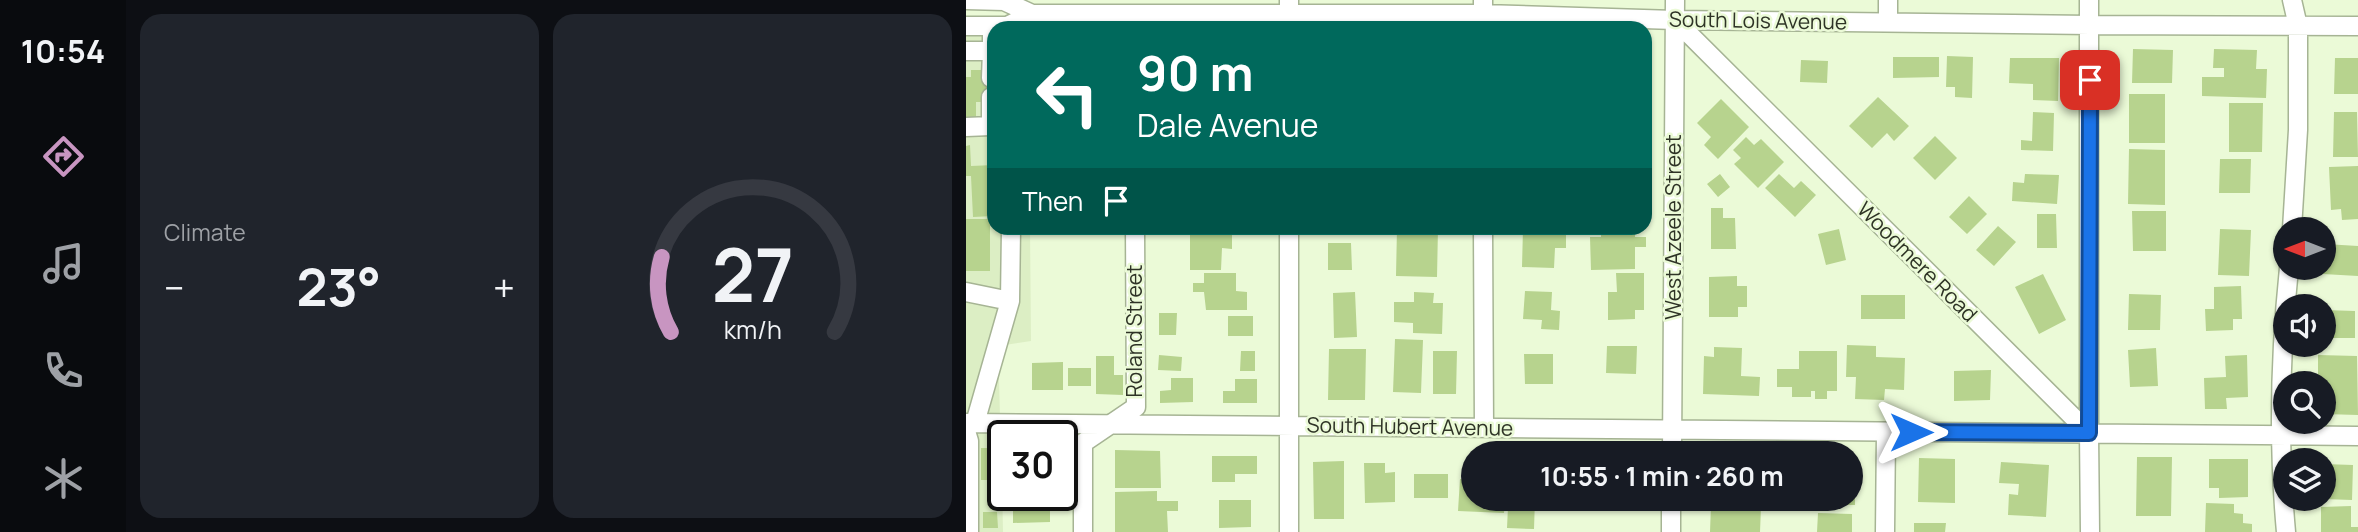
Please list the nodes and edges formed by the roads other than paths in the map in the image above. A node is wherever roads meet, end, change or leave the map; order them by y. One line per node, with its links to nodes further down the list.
1 (966, 0): 2 (street, South Lois Avenue)
2 (1001, 0): 11 (street, South Lois Avenue)
3 (1267, 0): 9 (street)
4 (1675, 0): 12 (street, West Azeele Street)
5 (1888, 0): 15 (street)
6 (2089, 0): 18 (street)
7 (2292, 0): 19 (street)
8 (1483, 14): 10 (street, South Lois Avenue); 12 (street, South Lois Avenue)
9 (1246, 15): 10 (street, South Lois Avenue); 14 (street, South Lois Avenue)
10 (1289, 15)
11 (1028, 20): 13 (street, South Lois Avenue)
12 (1675, 20): 15 (street, South Lois Avenue); 38 (street, West Azeele Street); 40 (street, Woodmere Road)
13 (1102, 21)
14 (1185, 21)
15 (1888, 23): 18 (street, South Lois Avenue)
16 (966, 26): 17 (street, South Lois Avenue)
17 (987, 26)
18 (2090, 26): 19 (street, South Lois Avenue); 40 (street)
19 (2298, 26): 20 (street, South Lois Avenue); 25 (street)
20 (2358, 26)
21 (966, 51): 22 (street)
22 (987, 51)
23 (987, 126): 24 (street)
24 (966, 127)
25 (2293, 217)
26 (1011, 235): 32 (street)
27 (1135, 235): 34 (street, Roland Street)
28 (1289, 235): 35 (street)
29 (1483, 235): 37 (street)
30 (2288, 280): 41 (street)
31 (966, 292): 32 (street)
32 (1010, 301): 33 (street)
33 (975, 392): 36 (street)
34 (1113, 424): 35 (street, South Hubert Avenue); 36 (street, South Hubert Avenue); 46 (street)
35 (1289, 425): 37 (street, South Hubert Avenue); 47 (street)
36 (969, 426): 45 (street)
37 (1483, 427): 38 (street, South Hubert Avenue)
38 (1672, 431): 39 (street, South Hubert Avenue); 43 (street, West Azeele Street)
39 (1886, 432): 40 (street, South Hubert Avenue); 49 (street)
40 (2089, 433): 41 (street, South Hubert Avenue); 50 (street)
41 (2281, 436): 42 (street, South Hubert Avenue); 51 (street)
42 (2358, 436)
43 (1672, 441)
44 (1671, 511): 48 (street)
45 (969, 532)
46 (1083, 532)
47 (1289, 532)
48 (1671, 532)
49 (1885, 532)
50 (2090, 532)
51 (2286, 532)

